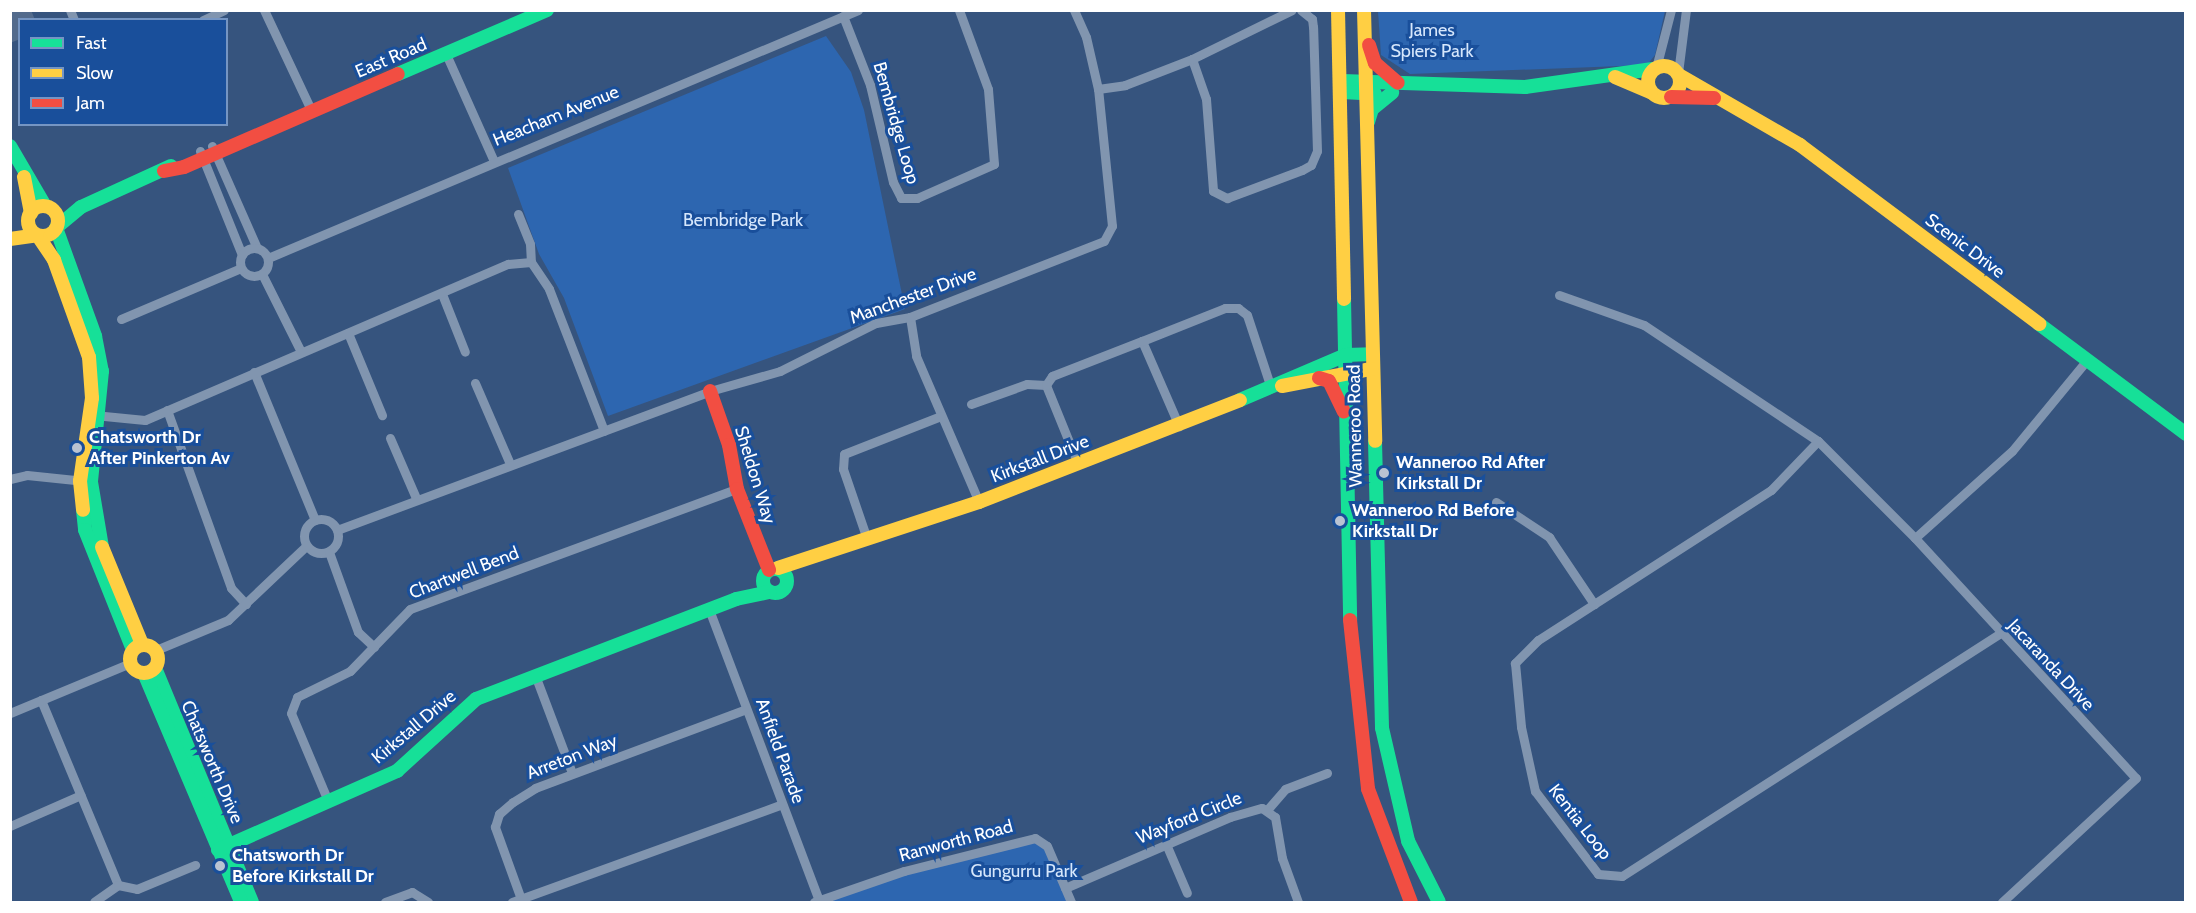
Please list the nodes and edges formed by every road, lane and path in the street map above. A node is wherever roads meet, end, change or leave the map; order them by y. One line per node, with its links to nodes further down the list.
1 (224, 10): 14 (street)
2 (264, 10): 28 (street)
3 (547, 10): 16 (main road, East Road)
4 (858, 10): 13 (street, Heacham Avenue)
5 (959, 10): 13 (street, Bembridge Loop)
6 (1074, 10): 23 (street, Manchester Drive)
7 (1292, 10): 17 (street)
8 (1301, 10): 17 (street)
9 (1338, 10): 21 (main road, Wanneroo Road)
10 (1364, 10): 15 (main road, Wanneroo Road)
11 (1671, 10): 18 (street)
12 (1686, 10): 19 (street)
13 (843, 16): 32 (street, Heacham Avenue)
14 (207, 18)
15 (1365, 26): 22 (main road); 24 (main road, Wanneroo Road)
16 (446, 54): 28 (main road, East Road); 32 (street)
17 (1192, 59): 23 (street)
18 (1654, 68): 19 (main road); 20 (main road); 25 (main road)
19 (1679, 74): 26 (main road); 27 (main road, Scenic Drive)
20 (1615, 77): 22 (main road); 25 (main road)
21 (1342, 87): 24 (main road); 57 (main road, Wanneroo Road)
22 (1395, 88): 24 (main road); 29 (main road)
23 (1098, 89): 50 (street, Manchester Drive)
24 (1367, 89): 29 (main road, Wanneroo Road)
25 (1651, 92): 26 (main road)
26 (1671, 97): 27 (main road, Scenic Drive)
27 (1716, 98): 58 (main road, Scenic Drive)
28 (311, 110): 31 (main road, East Road)
29 (1366, 126): 56 (main road, Wanneroo Road)
30 (10, 146): 33 (main road)
31 (208, 152): 35 (main road, East Road); 41 (street); 42 (street)
32 (494, 159): 43 (street, Heacham Avenue)
33 (24, 177): 34 (main road); 37 (main road)
34 (47, 207): 35 (main road, East Road); 37 (main road); 38 (main road)
35 (81, 207): 38 (main road, East Road)
36 (518, 214): 44 (street)
37 (30, 215): 39 (main road); 40 (main road)
38 (57, 227): 39 (main road); 49 (main road)
39 (38, 235): 40 (main road); 49 (main road)
40 (10, 237)
41 (257, 248): 42 (street); 43 (street)
42 (242, 255): 45 (street)
43 (268, 258): 46 (street)
44 (531, 262): 47 (street); 74 (street)
45 (241, 268): 46 (street); 51 (street)
46 (262, 274): 54 (street)
47 (442, 294): 52 (street); 55 (street)
48 (1559, 295): 77 (street, Jacaranda Drive)
49 (77, 304): 69 (main road)
50 (910, 317): 66 (street, Manchester Drive); 71 (street)
51 (121, 319)
52 (348, 333): 54 (street); 70 (street)
53 (1142, 340): 64 (street); 65 (street); 73 (street)
54 (301, 352): 61 (street)
55 (465, 352)
56 (1371, 354): 57 (main road, Kirkstall Drive); 59 (main road, Wanneroo Road)
57 (1346, 355): 60 (main road, Wanneroo Road); 65 (main road, Kirkstall Drive)
58 (2087, 360): 75 (main road, Scenic Drive); 88 (street)
59 (1371, 369): 60 (main road, Kirkstall Drive); 132 (main road, Wanneroo Road)
60 (1347, 371): 62 (main road, Kirkstall Drive); 72 (main road, Wanneroo Road)
61 (254, 372): 68 (street); 86 (street)
62 (1319, 378): 65 (main road, Kirkstall Drive); 72 (main road)
63 (475, 383): 78 (street)
64 (1046, 385): 67 (street); 79 (street)
65 (1271, 388): 73 (main road, Kirkstall Drive)
66 (710, 391): 74 (street, Manchester Drive); 82 (main road, Sheldon Way)
67 (971, 404)
68 (166, 410): 69 (street); 97 (street)
69 (95, 415): 81 (main road)
70 (382, 416)
71 (941, 416): 84 (street); 89 (street)
72 (1348, 425): 131 (main road, Wanneroo Road)
73 (1179, 426): 79 (main road, Kirkstall Drive)
74 (603, 431): 78 (street, Manchester Drive)
75 (2186, 434)
76 (390, 438): 83 (street)
77 (1818, 441): 88 (street, Jacaranda Drive); 98 (street, Kentia Loop)
78 (510, 464): 83 (street, Manchester Drive)
79 (1078, 464): 84 (main road, Kirkstall Drive)
80 (10, 479): 81 (street)
81 (85, 481): 103 (main road)
82 (737, 489): 93 (main road, Sheldon Way); 101 (street, Chartwell Bend)
83 (416, 498): 87 (street, Manchester Drive)
84 (979, 502): 89 (main road, Kirkstall Drive)
85 (1496, 502): 98 (street)
86 (315, 520): 87 (street); 90 (street)
87 (337, 530): 91 (street)
88 (1915, 538): 100 (street, Jacaranda Drive)
89 (867, 539): 92 (main road, Kirkstall Drive)
90 (306, 546): 91 (street); 97 (street)
91 (329, 552): 101 (street)
92 (819, 559): 93 (main road, Kirkstall Drive); 94 (main road, Kirkstall Drive)
93 (770, 572): 94 (main road); 95 (main road); 96 (main road, Kirkstall Drive)
94 (788, 582): 95 (main road, Kirkstall Drive)
95 (769, 592): 96 (main road, Kirkstall Drive)
96 (736, 600): 99 (main road, Kirkstall Drive)
97 (246, 604): 102 (street)
98 (1594, 604): 100 (street, Kentia Loop)
99 (710, 612): 105 (main road, Kirkstall Drive); 107 (street, Anfield Parade)
100 (1999, 634): 133 (street, Jacaranda Drive)
101 (374, 647): 112 (street, Chartwell Bend)
102 (156, 650): 103 (main road); 104 (main road)
103 (135, 652): 104 (main road); 106 (street)
104 (150, 670): 117 (main road, Chatsworth Drive)
105 (535, 675): 109 (street); 112 (main road, Kirkstall Drive)
106 (41, 700): 108 (street); 111 (street)
107 (746, 709): 109 (street, Arreton Way); 113 (street, Anfield Parade)
108 (10, 713)
109 (572, 773): 122 (street, Arreton Way)
110 (1327, 773): 114 (street)
111 (81, 795): 115 (street); 119 (street)
112 (328, 801): 117 (main road, Kirkstall Drive)
113 (782, 804): 122 (street); 123 (street, Anfield Parade)
114 (1267, 810): 116 (street, Wayford Circle); 130 (street, Wayford Circle)
115 (10, 826)
116 (1166, 844): 120 (street, Wayford Circle); 121 (street)
117 (223, 848): 125 (main road, Chatsworth Drive); 126 (main road, Chatsworth Drive)
118 (195, 865): 119 (street)
119 (118, 885): 124 (street)
120 (1065, 888): 123 (street, Ranworth Road); 129 (street, Ranworth Road)
121 (1187, 893)
122 (516, 901)
123 (816, 902)
124 (94, 903)
125 (241, 903)
126 (252, 903)
127 (385, 903): 128 (street)
128 (428, 903)
129 (1071, 903)
130 (1298, 903)
131 (1411, 903)
132 (1439, 903)
133 (2002, 903)

